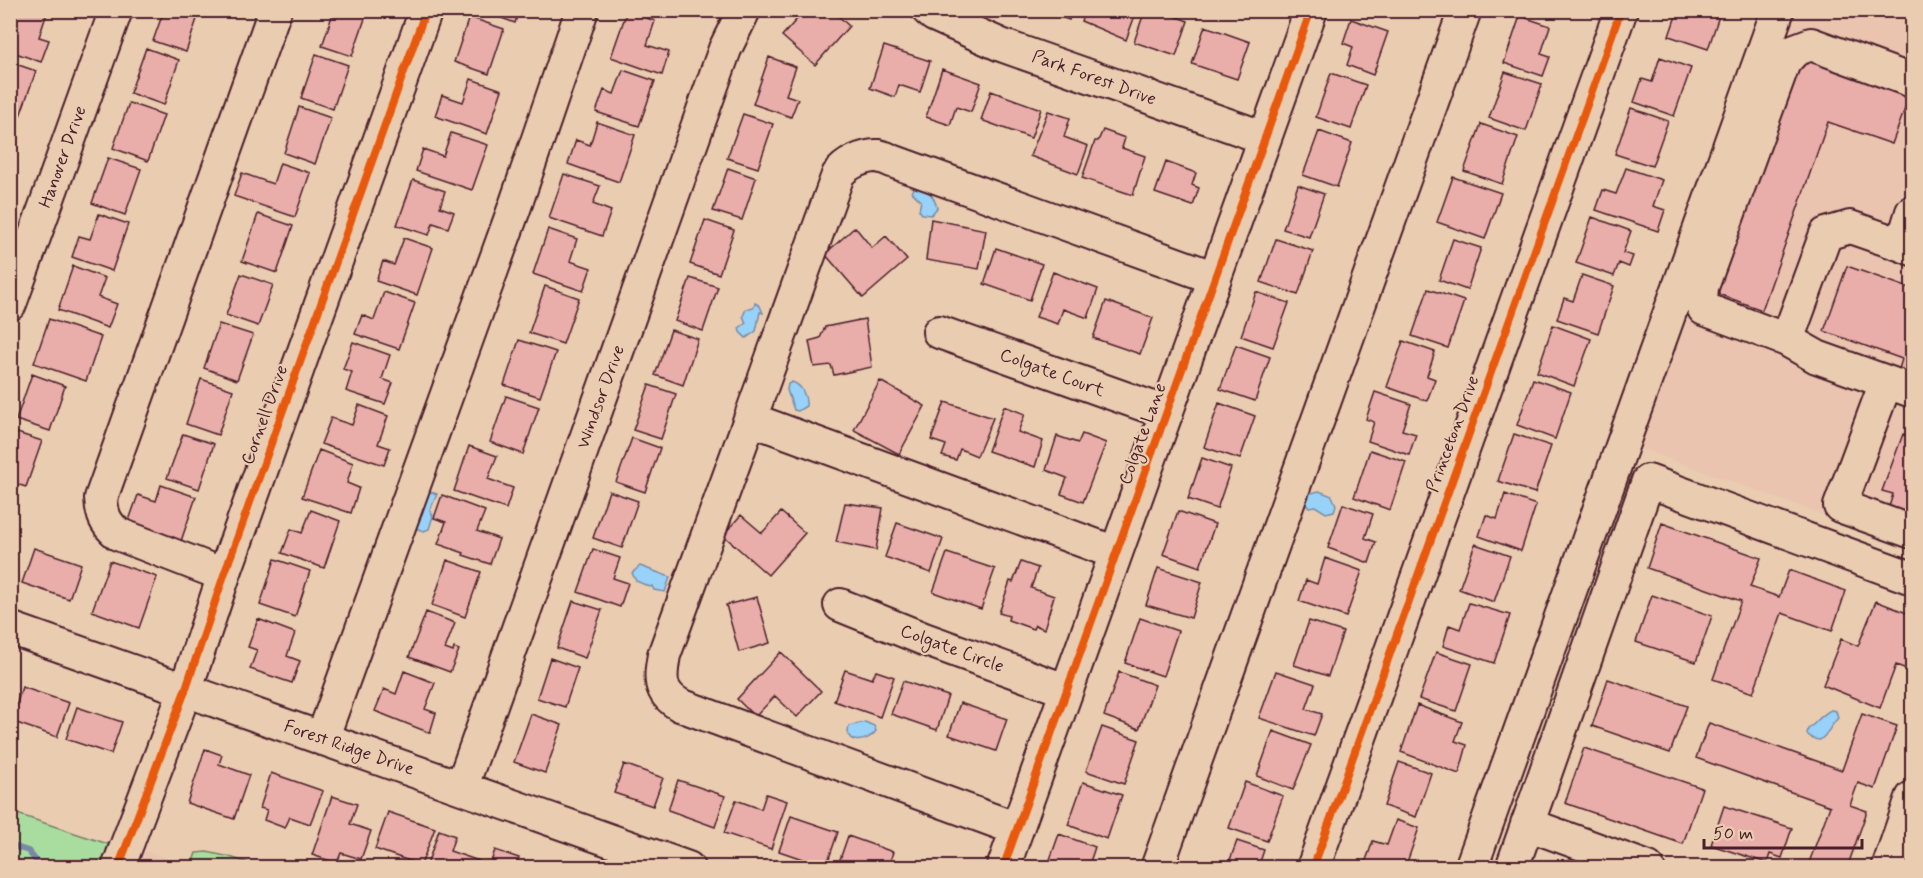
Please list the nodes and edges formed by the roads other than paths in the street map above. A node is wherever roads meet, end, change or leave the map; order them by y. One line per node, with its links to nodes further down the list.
1 (116, 10): 16 (street, Hanover Drive)
2 (275, 10): 24 (street)
3 (426, 10): 24 (street, Cornell Drive)
4 (582, 10): 30 (street)
5 (744, 10): 31 (street, Windsor Drive)
6 (927, 10): 12 (street, Park Forest Drive)
7 (1311, 10): 12 (street, Colgate Lane)
8 (1465, 10): 39 (street)
9 (1620, 10): 40 (street, Princeton Drive)
10 (1778, 10): 41 (street)
11 (1912, 81): 18 (street)
12 (1264, 138): 15 (street, Colgate Lane)
13 (1912, 212): 14 (street)
14 (1907, 247): 18 (street)
15 (1215, 278): 20 (street, Colgate Lane); 21 (street)
16 (10, 304)
17 (939, 332): 20 (street, Colgate Court)
18 (1787, 340): 19 (street)
19 (1899, 386): 22 (street)
20 (1167, 413): 23 (street, Colgate Lane)
21 (750, 419): 23 (street); 34 (street)
22 (1912, 532)
23 (1116, 553): 28 (street, Colgate Lane)
24 (224, 575): 29 (street, Cornell Drive)
25 (1912, 578): 33 (street)
26 (840, 605): 28 (street, Colgate Circle)
27 (10, 628): 29 (street, Forest Ridge Drive)
28 (1065, 690): 34 (street, Colgate Lane)
29 (185, 691): 30 (street, Forest Ridge Drive); 36 (street, Cornell Drive)
30 (322, 739): 31 (street, Forest Ridge Drive)
31 (462, 786): 37 (street, Forest Ridge Drive)
32 (1912, 798): 43 (street)
33 (1527, 824): 35 (street); 42 (street)
34 (1017, 829): 38 (street, Colgate Lane)
35 (1519, 865)
36 (118, 867)
37 (688, 867)
38 (1003, 867)
39 (1157, 867)
40 (1313, 867)
41 (1472, 867)
42 (1648, 867)
43 (1888, 867)

